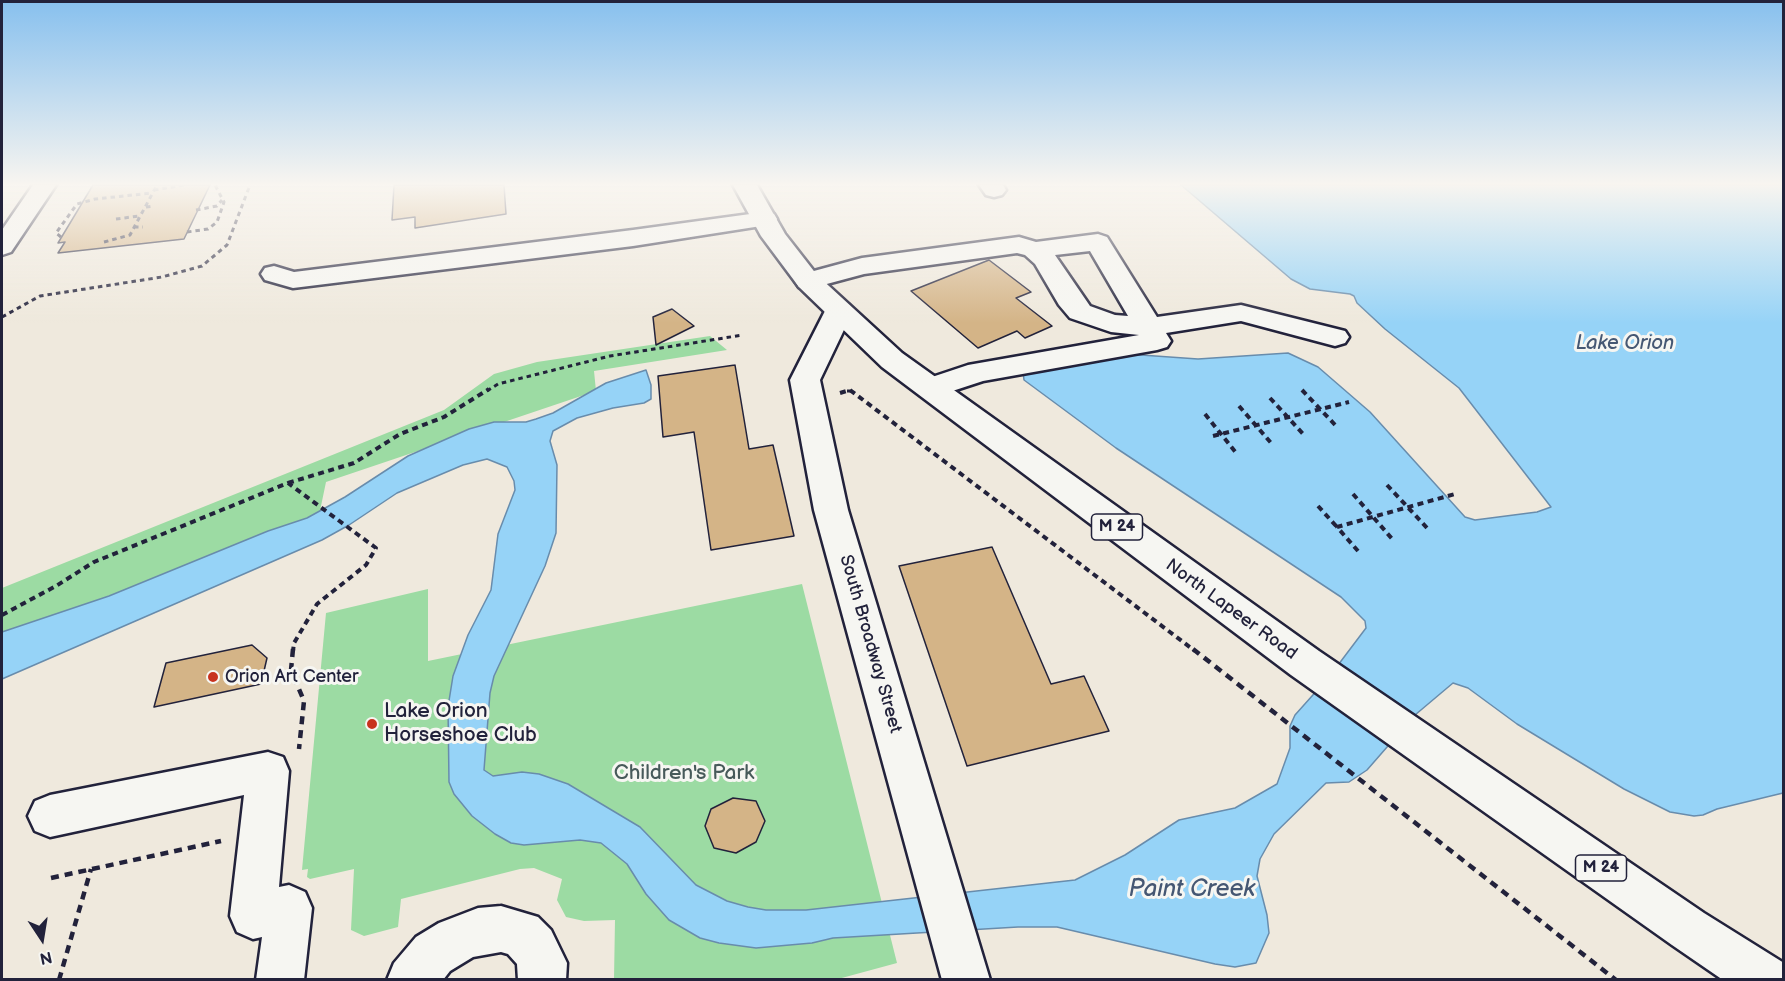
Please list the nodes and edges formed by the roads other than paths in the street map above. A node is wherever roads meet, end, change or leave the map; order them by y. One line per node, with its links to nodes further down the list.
1 (13, 231): 4 (main road)
2 (683, 231): 6 (main road)
3 (773, 231): 7 (main road, North Lapeer Road / M 24)
4 (2, 246)
5 (1034, 250): 7 (main road); 9 (main road); 9 (main road)
6 (274, 274)
7 (807, 281): 8 (main road, North Lapeer Road / M 24)
8 (839, 311): 11 (main road, North Lapeer Road / M 24); 16 (main road, South Broadway Street)
9 (1149, 327): 10 (main road); 11 (main road)
10 (1335, 337)
11 (931, 388): 17 (main road, North Lapeer Road / M 24)
12 (50, 816): 13 (main road)
13 (280, 980)
14 (411, 980): 15 (main road)
15 (542, 980)
16 (966, 980)
17 (1767, 980)

